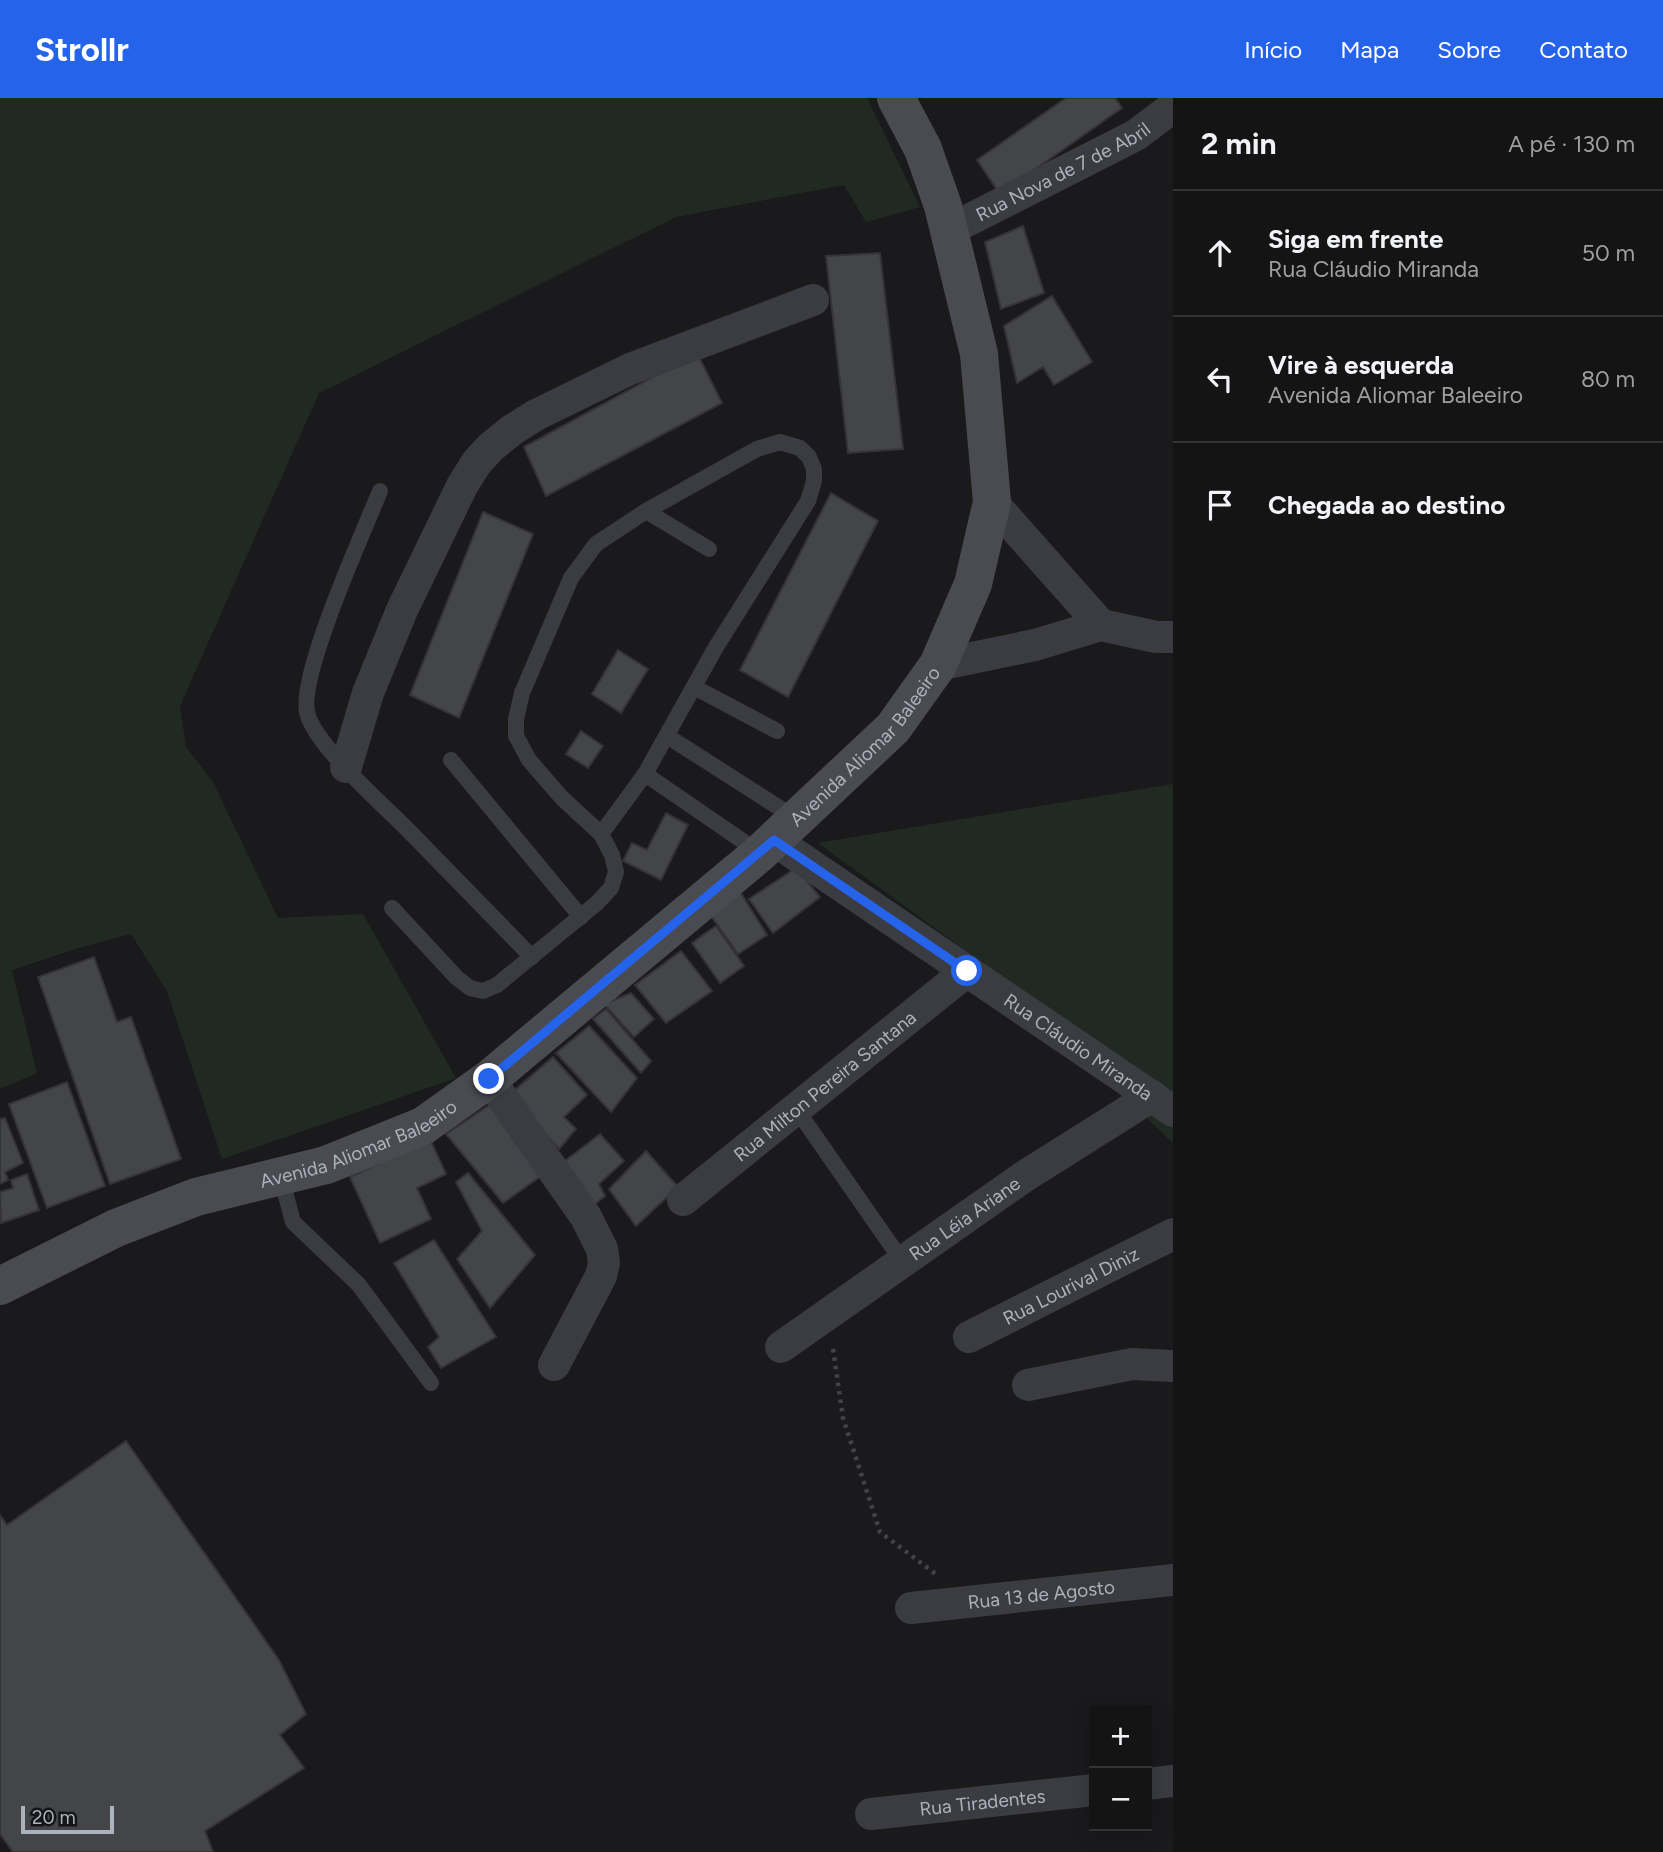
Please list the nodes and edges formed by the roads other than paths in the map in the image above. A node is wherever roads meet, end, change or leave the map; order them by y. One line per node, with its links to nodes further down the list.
1 (895, 98): 3 (main road, Avenida Aliomar Baleeiro)
2 (1173, 107): 3 (street, Rua Nova de 7 de Abril)
3 (949, 230): 6 (main road, Avenida Aliomar Baleeiro)
4 (813, 300): 16 (street)
5 (380, 491): 16 (lane)
6 (992, 502): 9 (street); 11 (main road, Avenida Aliomar Baleeiro)
7 (646, 512): 8 (lane); 12 (lane); 18 (lane)
8 (709, 549)
9 (1101, 625): 10 (street); 11 (street)
10 (1167, 628)
11 (938, 665): 19 (main road, Avenida Aliomar Baleeiro)
12 (694, 687): 13 (lane); 14 (lane)
13 (777, 731)
14 (667, 736): 17 (lane); 19 (lane)
15 (451, 760): 21 (lane)
16 (346, 767): 22 (lane)
17 (645, 774): 18 (lane); 19 (lane)
18 (601, 834): 21 (lane)
19 (777, 837): 23 (street, Rua Cláudio Miranda); 24 (main road, Avenida Aliomar Baleeiro)
20 (392, 908): 22 (lane)
21 (580, 917): 22 (lane)
22 (532, 957)
23 (967, 971): 25 (street, Rua Cláudio Miranda); 26 (street, Rua Milton Pereira Santana)
24 (489, 1079): 27 (main road, Avenida Aliomar Baleeiro); 34 (street)
25 (1163, 1104): 30 (street, Rua Léia Ariane)
26 (797, 1110): 28 (street, Rua Milton Pereira Santana); 30 (lane)
27 (281, 1177): 31 (main road, Avenida Aliomar Baleeiro); 36 (lane)
28 (683, 1200)
29 (1173, 1234): 32 (street, Rua Lourival Diniz)
30 (902, 1261): 33 (street, Rua Léia Ariane)
31 (0, 1286)
32 (969, 1337)
33 (780, 1347)
34 (554, 1365)
35 (1173, 1366): 37 (street)
36 (431, 1383)
37 (1028, 1385)
38 (1173, 1580): 39 (street, Rua 13 de Agosto)
39 (911, 1608)
40 (1173, 1781): 41 (street)
41 (1152, 1783)
42 (1089, 1791): 43 (street, Rua Tiradentes)
43 (871, 1814)

